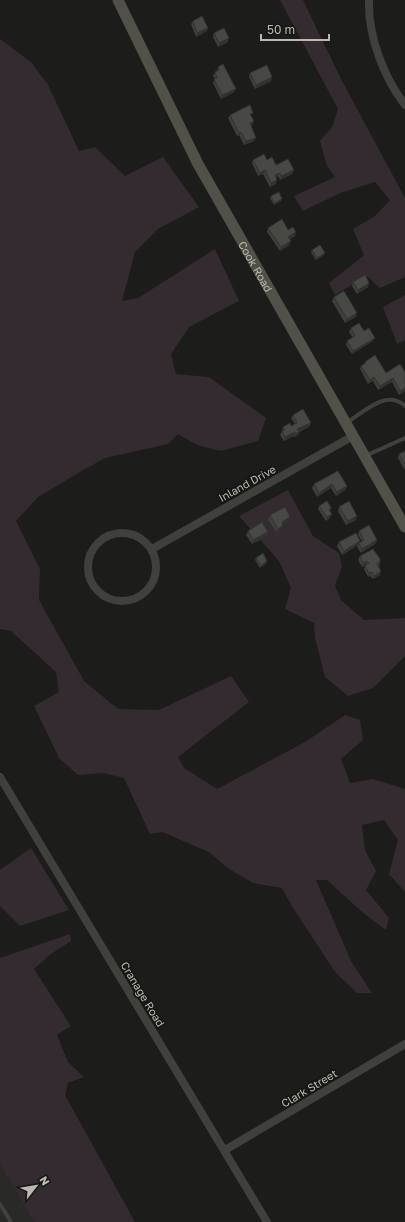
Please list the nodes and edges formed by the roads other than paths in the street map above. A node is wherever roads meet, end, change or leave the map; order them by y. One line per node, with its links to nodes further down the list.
1 (118, 0): 5 (street, Cook Road)
2 (369, 0): 3 (street)
3 (405, 105)
4 (405, 406): 5 (lane)
5 (346, 424): 6 (street, Cook Road)
6 (353, 436): 8 (street, Cook Road); 10 (street, Inland Drive)
7 (405, 438): 8 (lane)
8 (365, 456): 9 (street, Cook Road)
9 (405, 527)
10 (152, 549): 10 (street)
11 (0, 777): 13 (street, Cranage Road)
12 (405, 1044): 13 (street, Clark Street)
13 (225, 1150): 16 (street, Cranage Road)
14 (0, 1204): 15 (lane)
15 (11, 1222)
16 (267, 1222)

